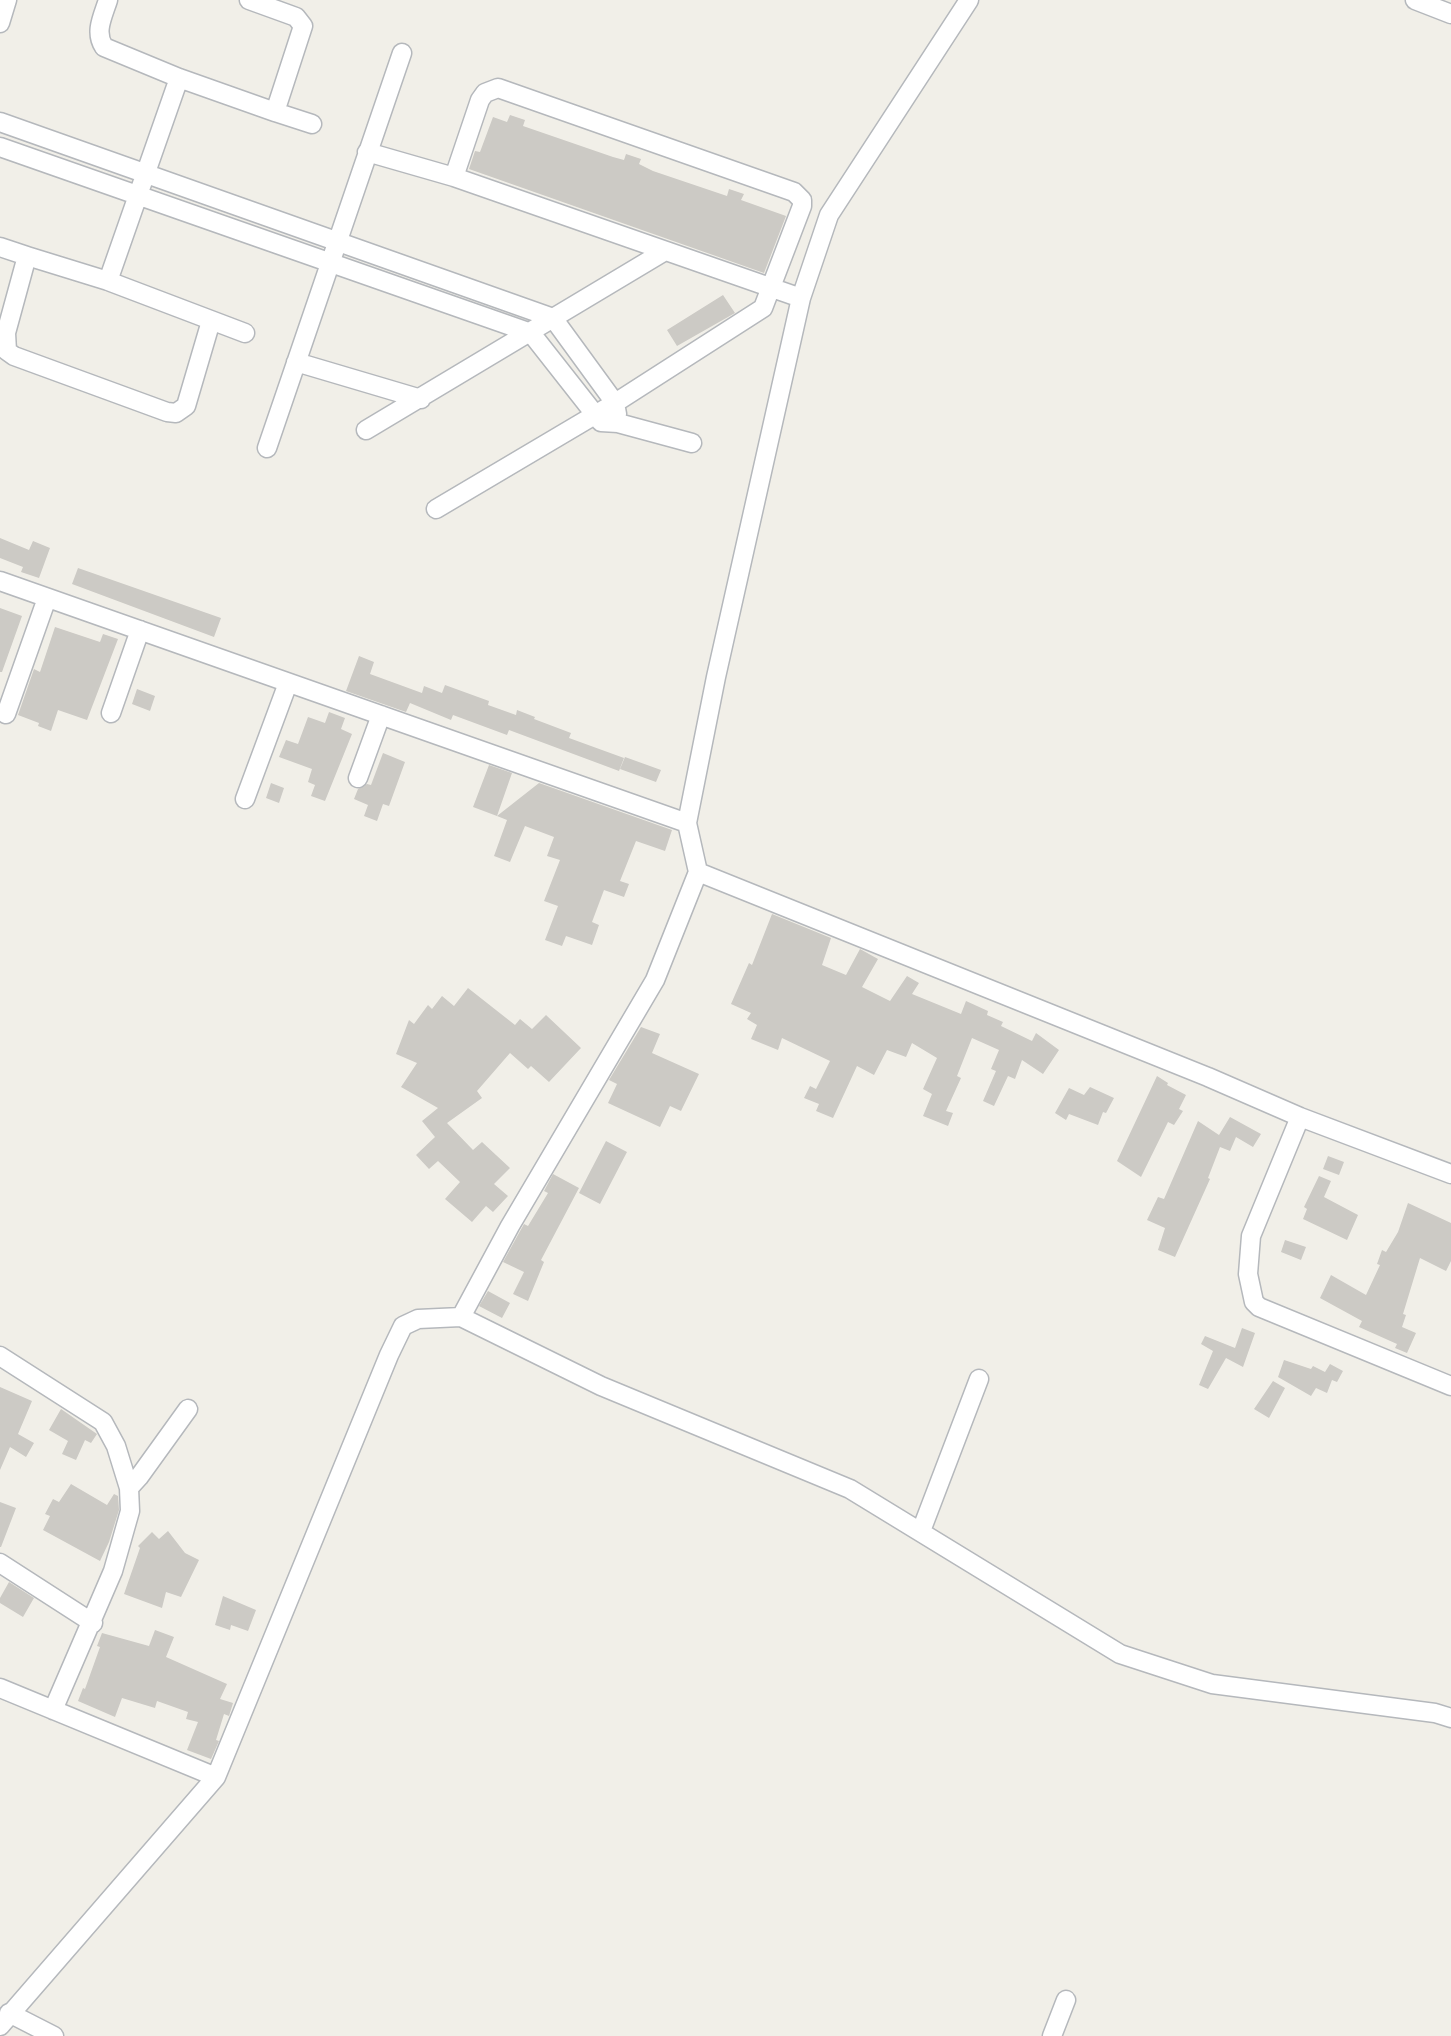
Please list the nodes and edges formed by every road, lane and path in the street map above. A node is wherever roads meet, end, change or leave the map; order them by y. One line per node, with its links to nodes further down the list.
1 (7, 0): 7 (street)
2 (108, 0): 9 (street)
3 (249, 0): 10 (street)
4 (969, 0): 25 (street)
5 (1415, 0): 6 (street)
6 (1451, 14)
7 (0, 22)
8 (402, 53): 14 (street)
9 (180, 78): 10 (street); 15 (street)
10 (275, 112): 12 (street)
11 (0, 122): 15 (street)
12 (312, 124)
13 (0, 147): 17 (street)
14 (367, 152): 16 (street); 18 (street)
15 (146, 174): 17 (street); 18 (street)
16 (454, 177): 20 (street); 24 (street)
17 (139, 196): 22 (street); 23 (street)
18 (336, 241): 22 (street); 26 (street)
19 (0, 247): 21 (street)
20 (665, 250): 24 (street); 26 (street)
21 (27, 256): 23 (street); 27 (street)
22 (329, 262): 29 (street); 30 (street)
23 (108, 281): 27 (street)
24 (772, 287): 25 (street); 32 (street)
25 (801, 298): 48 (street)
26 (553, 318): 29 (street); 32 (street)
27 (211, 321): 28 (street)
28 (245, 333)
29 (531, 333): 31 (street); 33 (street)
30 (296, 362): 31 (street); 37 (street)
31 (421, 399): 35 (street)
32 (615, 403): 33 (street); 34 (street)
33 (595, 414): 34 (street); 38 (street)
34 (618, 423): 36 (street)
35 (366, 430)
36 (692, 443)
37 (267, 448)
38 (436, 509)
39 (0, 581): 40 (street)
40 (47, 598): 41 (street); 44 (street)
41 (140, 630): 42 (street); 43 (street)
42 (288, 683): 45 (street); 47 (street)
43 (111, 713)
44 (6, 714)
45 (381, 716): 46 (street); 48 (street)
46 (358, 778)
47 (245, 799)
48 (687, 823): 49 (street)
49 (698, 872): 50 (street); 52 (street)
50 (1300, 1117): 51 (street); 55 (street)
51 (1451, 1174)
52 (461, 1317): 58 (street); 64 (street)
53 (0, 1356): 57 (street)
54 (979, 1379): 58 (street)
55 (1451, 1386)
56 (188, 1409): 57 (street)
57 (130, 1478): 60 (street)
58 (921, 1531): 63 (street)
59 (0, 1563): 60 (street)
60 (93, 1623): 62 (street)
61 (0, 1688): 62 (street)
62 (53, 1710): 64 (street)
63 (1451, 1718)
64 (216, 1777): 66 (street)
65 (1066, 2000): 68 (street)
66 (5, 2020): 67 (street)
67 (54, 2036)
68 (1052, 2036)

